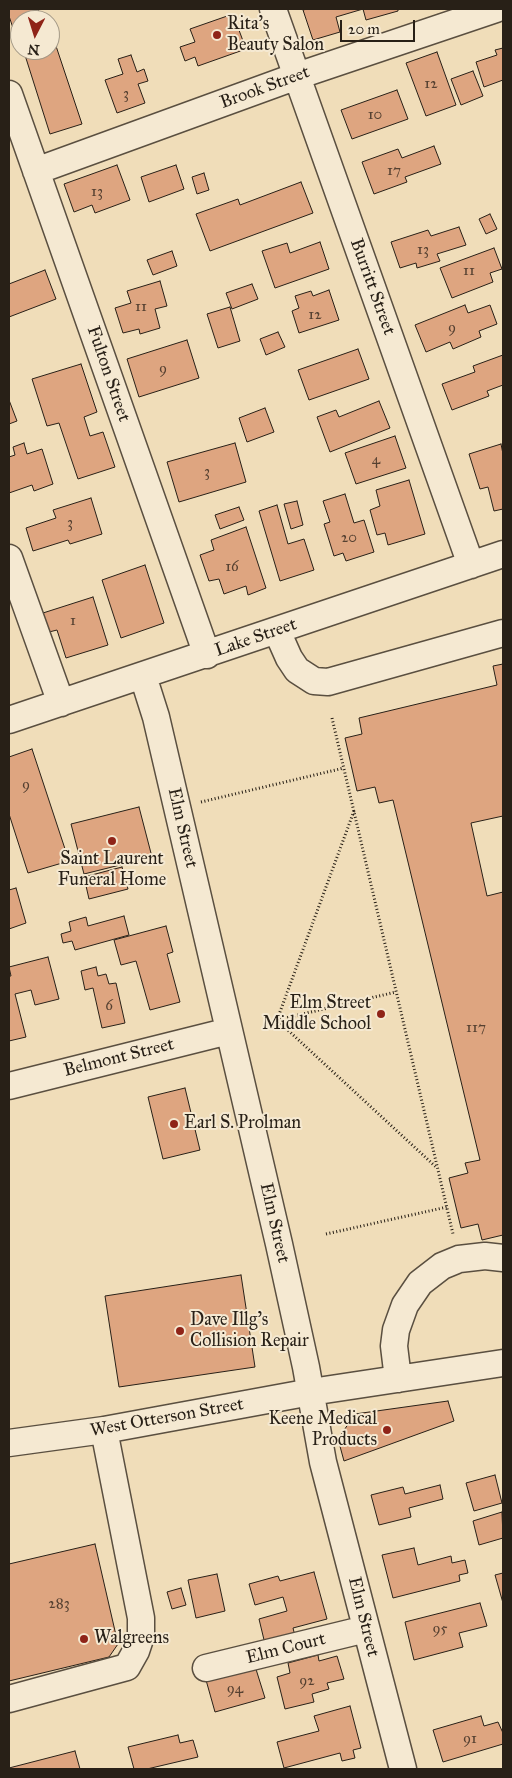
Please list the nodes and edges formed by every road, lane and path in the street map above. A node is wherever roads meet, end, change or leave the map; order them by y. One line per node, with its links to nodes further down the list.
1 (273, 9): 3 (street, Burritt Street)
2 (496, 9): 3 (street, Brook Street)
3 (297, 76): 5 (street, Brook Street); 8 (street, Burritt Street)
4 (9, 94): 5 (street, Fulton Street)
5 (36, 170): 11 (street, Fulton Street)
6 (503, 554): 8 (street, Lake Street)
7 (9, 558): 13 (street)
8 (471, 565): 9 (street, Lake Street)
9 (277, 631): 10 (street); 11 (street, Lake Street)
10 (503, 633)
11 (207, 655): 12 (street, Lake Street)
12 (143, 676): 13 (street, Lake Street); 17 (street, Elm Street)
13 (61, 703): 15 (street, Lake Street)
14 (332, 718): 16 (path)
15 (9, 720)
16 (344, 768): 17 (path); 18 (path)
17 (177, 807): 21 (street, Elm Street)
18 (354, 810): 19 (path); 20 (path)
19 (396, 992): 20 (path); 23 (path)
20 (276, 1020): 23 (path)
21 (229, 1031): 22 (street, Belmont Street); 30 (street, Elm Street)
22 (9, 1086)
23 (438, 1169): 24 (path)
24 (447, 1207): 25 (path); 27 (path)
25 (326, 1234)
26 (503, 1258): 27 (street)
27 (459, 1259): 29 (street)
28 (503, 1362): 29 (street, West Otterson Street)
29 (398, 1379): 30 (street, West Otterson Street)
30 (311, 1392): 31 (street, West Otterson Street); 33 (street, Elm Street)
31 (104, 1430): 32 (street, West Otterson Street); 35 (street)
32 (9, 1443)
33 (366, 1629): 34 (street, Elm Court); 36 (street, Elm Street)
34 (206, 1668)
35 (9, 1699)
36 (403, 1769)

